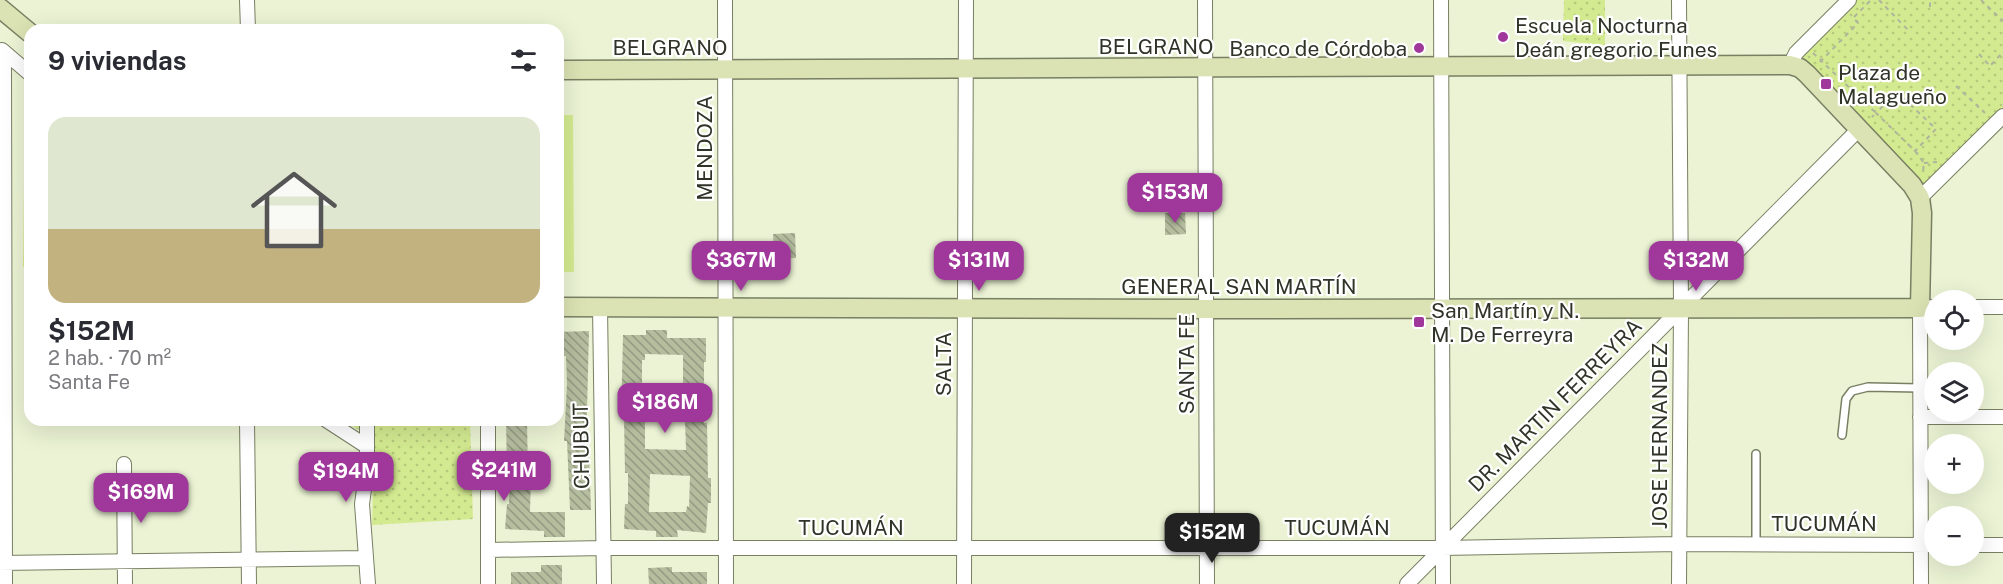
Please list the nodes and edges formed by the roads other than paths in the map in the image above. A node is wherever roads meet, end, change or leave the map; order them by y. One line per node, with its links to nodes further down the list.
1 (247, 0): 9 (street)
2 (725, 0): 17 (street, MENDOZA)
3 (966, 0): 15 (street, SALTA)
4 (1205, 0): 18 (street, SANTA FE)
5 (1441, 0): 14 (street)
6 (1679, 0): 12 (street, JOSE HERNANDEZ)
7 (1849, 0): 13 (street)
8 (0, 8): 10 (main road)
9 (248, 24)
10 (24, 28)
11 (2, 51): 16 (street); 34 (street)
12 (1679, 65): 13 (main road, BELGRANO); 14 (main road, BELGRANO); 33 (street, JOSE HERNANDEZ)
13 (1790, 65): 21 (main road)
14 (1442, 66): 18 (main road, BELGRANO); 31 (street)
15 (965, 68): 17 (main road, BELGRANO); 18 (main road, BELGRANO); 30 (street, SALTA)
16 (24, 69)
17 (724, 69): 19 (main road, BELGRANO); 29 (street, MENDOZA)
18 (1206, 69): 32 (street, SANTA FE)
19 (564, 70)
20 (1999, 119): 22 (street)
21 (1859, 129): 22 (main road); 33 (street, DR. MARTIN FERREYRA)
22 (1920, 198): 23 (main road)
23 (1927, 290)
24 (564, 307): 25 (main road, GENERAL SAN MARTÍN)
25 (600, 307): 29 (main road, GENERAL SAN MARTÍN); 53 (street, CHUBUT)
26 (1924, 307): 33 (main road, GENERAL SAN MARTÍN)
27 (1984, 307): 28 (street)
28 (2003, 307)
29 (725, 308): 30 (main road, GENERAL SAN MARTÍN); 57 (street, MENDOZA)
30 (964, 308): 32 (main road, GENERAL SAN MARTÍN); 54 (street, SALTA)
31 (1442, 308): 32 (main road, GENERAL SAN MARTÍN); 33 (main road, GENERAL SAN MARTÍN); 56 (street)
32 (1208, 309): 55 (street, SANTA FE)
33 (1681, 309): 48 (street, JOSE HERNANDEZ); 56 (street, DR. MARTIN FERREYRA)
34 (3, 330): 62 (street)
35 (1924, 348): 36 (street)
36 (1920, 388): 37 (street); 43 (lane)
37 (1920, 417): 38 (street); 47 (street)
38 (2003, 417)
39 (247, 426): 60 (street)
40 (335, 426): 44 (street)
41 (367, 426): 44 (street)
42 (488, 426): 58 (street)
43 (1842, 435)
44 (366, 446): 59 (street)
45 (1756, 454): 49 (lane)
46 (124, 464): 61 (street)
47 (1926, 506)
48 (1679, 544): 49 (street, TUCUMÁN); 56 (street, TUCUMÁN); 75 (street, JOSE HERNANDEZ)
49 (1756, 544): 50 (street, TUCUMÁN)
50 (1924, 545)
51 (1984, 545): 52 (street)
52 (2003, 545)
53 (604, 548): 57 (street, TUCUMÁN); 58 (street, TUCUMÁN); 69 (street, CHUBUT)
54 (964, 548): 55 (street, TUCUMÁN); 57 (street, TUCUMÁN); 71 (street, SALTA)
55 (1207, 548): 56 (street, TUCUMÁN); 72 (street, SANTA FE)
56 (1442, 548): 73 (street, DR. MARTIN FERREYRA); 74 (street)
57 (726, 549): 70 (street, MENDOZA)
58 (488, 550): 68 (street)
59 (365, 558): 60 (street); 67 (street)
60 (249, 560): 61 (street); 66 (street)
61 (126, 562): 62 (street); 65 (street)
62 (3, 563): 64 (street)
63 (1924, 566): 76 (street)
64 (5, 584)
65 (125, 584)
66 (249, 584)
67 (368, 584)
68 (488, 584)
69 (604, 584)
70 (726, 584)
71 (964, 584)
72 (1207, 584)
73 (1407, 584)
74 (1443, 584)
75 (1679, 584)
76 (1921, 584)

